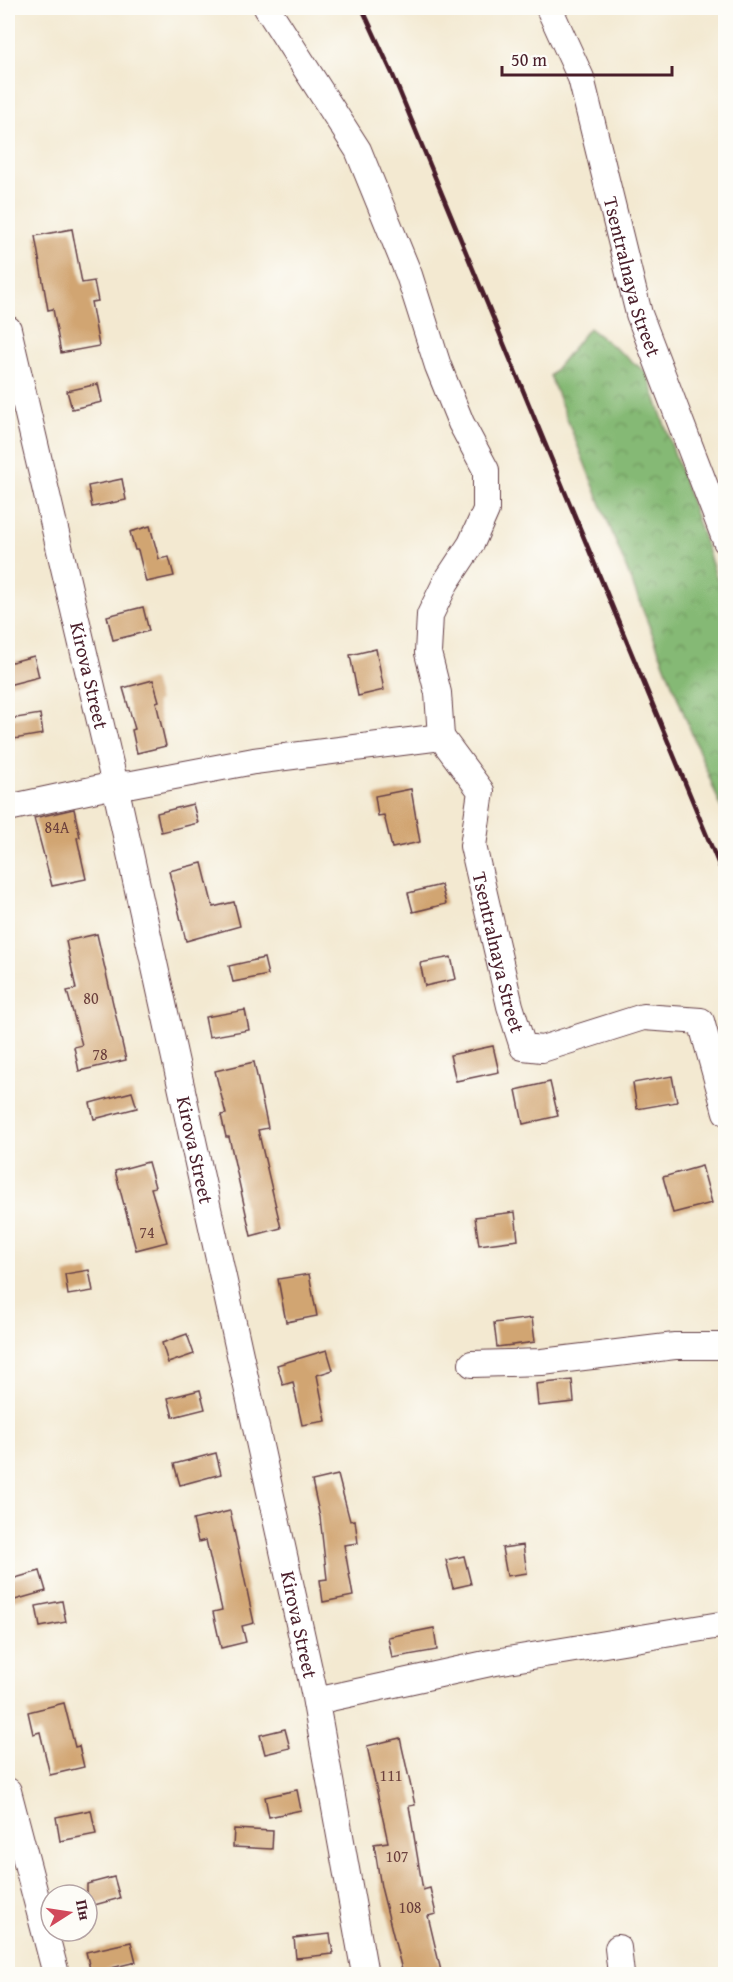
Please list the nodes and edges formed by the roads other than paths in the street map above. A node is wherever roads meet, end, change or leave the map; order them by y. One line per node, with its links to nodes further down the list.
1 (267, 8): 5 (street)
2 (549, 8): 4 (street, Tsentralnaya Street)
3 (8, 329): 6 (street, Kirova Street)
4 (726, 542)
5 (441, 737): 6 (street); 8 (street, Tsentralnaya Street)
6 (115, 785): 7 (street); 12 (street, Kirova Street)
7 (8, 808)
8 (726, 1112)
9 (726, 1346): 10 (street)
10 (472, 1364)
11 (726, 1624): 12 (street)
12 (316, 1701): 16 (street, Kirova Street)
13 (8, 1791): 15 (street)
14 (618, 1948): 17 (street)
15 (56, 1974)
16 (365, 1974)
17 (621, 1974)

